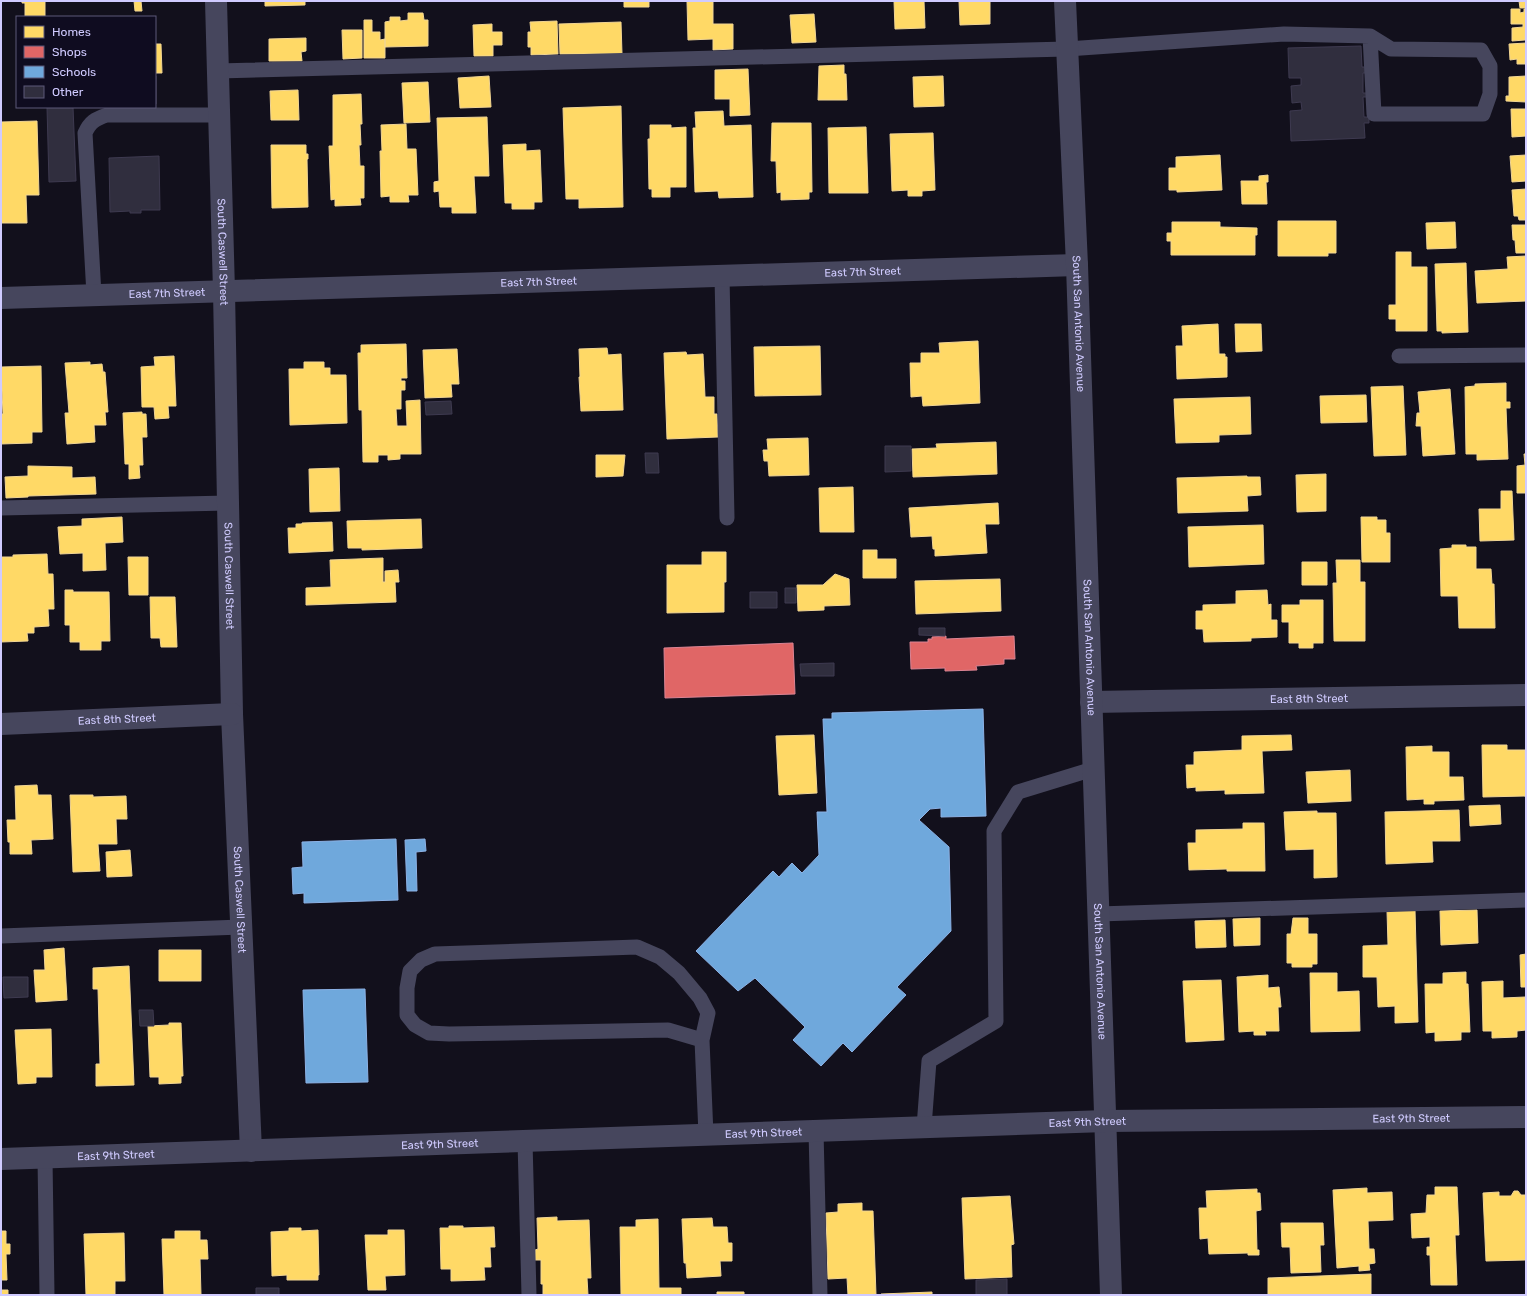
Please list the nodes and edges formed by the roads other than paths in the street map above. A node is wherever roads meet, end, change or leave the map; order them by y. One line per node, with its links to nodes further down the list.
1 (216, 1): 5 (street, South Caswell Street)
2 (1065, 1): 4 (street, South San Antonio Avenue)
3 (1370, 36): 3 (lane); 4 (lane)
4 (1067, 48): 5 (lane); 7 (street, South San Antonio Avenue)
5 (218, 71): 6 (street, South Caswell Street)
6 (219, 115): 9 (street, South Caswell Street); 10 (lane)
7 (1077, 265): 8 (street, East 7th Street); 18 (street, South San Antonio Avenue)
8 (722, 276): 9 (street, East 7th Street); 16 (lane)
9 (224, 291): 10 (street, East 7th Street); 14 (street, South Caswell Street)
10 (94, 295): 11 (street, East 7th Street)
11 (1, 298)
12 (1526, 355): 13 (lane)
13 (1399, 356)
14 (228, 503): 15 (lane); 19 (street, South Caswell Street)
15 (1, 508)
16 (727, 518)
17 (1526, 695): 18 (street, East 8th Street)
18 (1091, 702): 21 (street, South San Antonio Avenue)
19 (232, 714): 20 (street, East 8th Street); 24 (street, South Caswell Street)
20 (1, 724)
21 (1094, 769): 23 (street, South San Antonio Avenue); 29 (lane)
22 (1526, 900): 23 (lane)
23 (1099, 914): 28 (street, South San Antonio Avenue)
24 (241, 927): 25 (lane); 33 (street, South Caswell Street)
25 (1, 936)
26 (702, 1040): 26 (lane); 31 (lane)
27 (1526, 1116): 28 (street, East 9th Street)
28 (1106, 1121): 29 (street, East 9th Street); 39 (street, South San Antonio Avenue)
29 (924, 1127): 30 (street, East 9th Street)
30 (816, 1131): 31 (street, East 9th Street); 38 (lane)
31 (706, 1135): 32 (street, East 9th Street)
32 (525, 1141): 33 (street, East 9th Street); 37 (lane)
33 (251, 1150): 34 (street, East 9th Street)
34 (45, 1158): 35 (street, East 9th Street); 36 (lane)
35 (1, 1159)
36 (47, 1295)
37 (529, 1295)
38 (820, 1295)
39 (1111, 1295)

